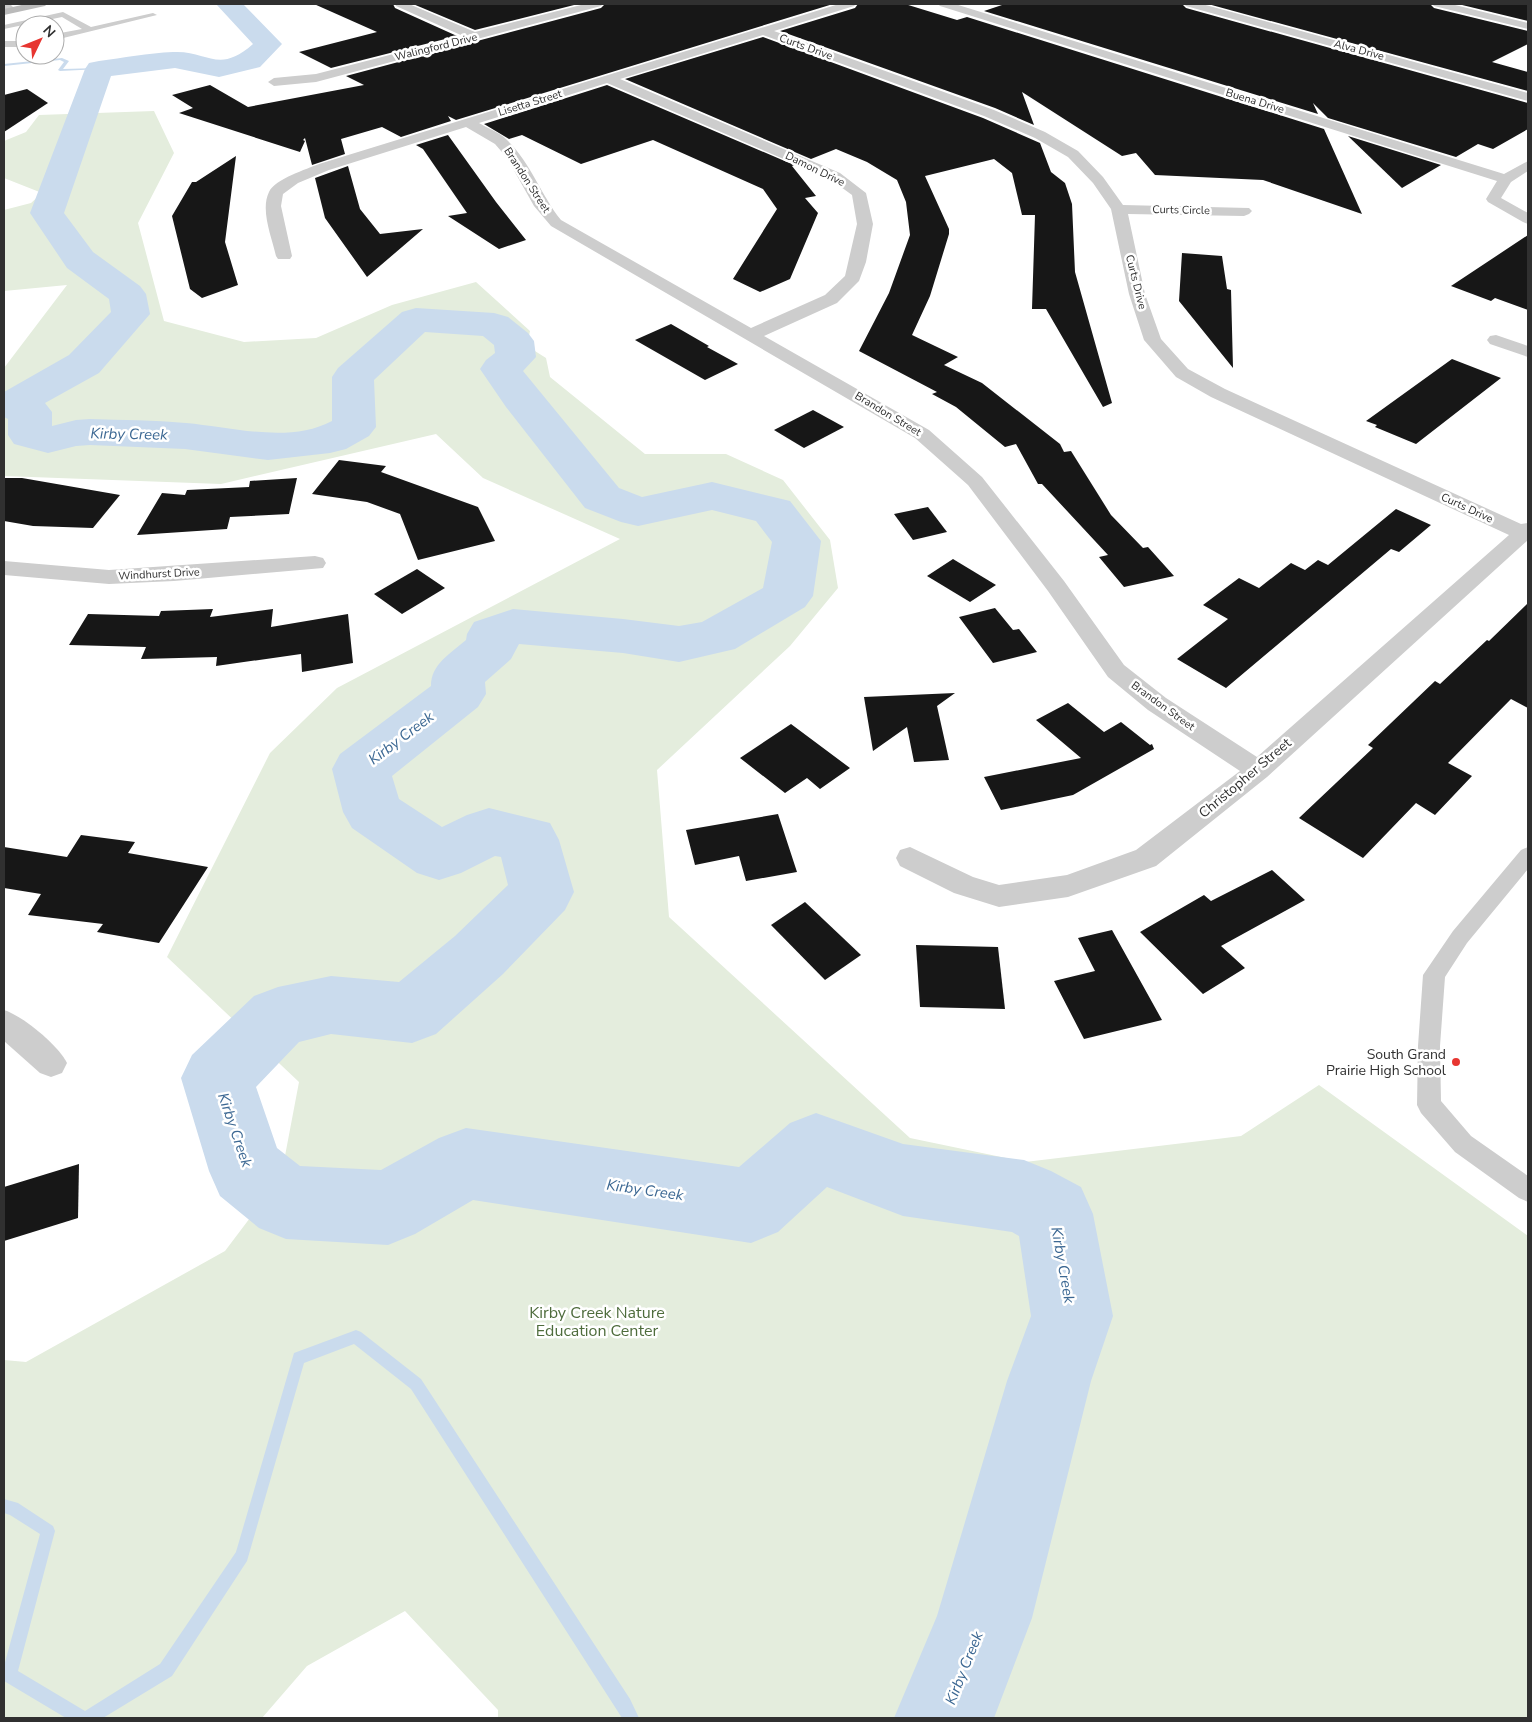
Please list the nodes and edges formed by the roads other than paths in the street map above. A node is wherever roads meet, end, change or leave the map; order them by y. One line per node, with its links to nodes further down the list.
1 (41, 4): 8 (main road)
2 (400, 4): 16 (street)
3 (597, 4): 16 (street, Walingford Drive)
4 (850, 4): 14 (street, Lisetta Street)
5 (944, 4): 22 (street, Buena Drive)
6 (1190, 4): 19 (street, Alva Drive)
7 (1438, 4): 12 (street)
8 (6, 7): 9 (lane)
9 (16, 15)
10 (65, 15): 13 (lane)
11 (153, 15): 13 (lane)
12 (1528, 26)
13 (90, 30): 15 (lane)
14 (763, 31): 17 (street, Lisetta Street); 23 (street, Curts Drive)
15 (65, 35)
16 (476, 37): 18 (street, Walingford Drive)
17 (608, 79): 20 (street, Lisetta Street); 27 (street, Damon Drive)
18 (274, 82)
19 (1528, 97)
20 (468, 123): 26 (street, Lisetta Street); 27 (street, Brandon Street)
21 (1528, 165): 22 (street)
22 (1506, 179): 25 (street)
23 (1119, 209): 24 (street, Curts Circle); 30 (street, Curts Drive)
24 (1244, 211)
25 (1528, 219)
26 (284, 256)
27 (751, 335): 33 (street, Brandon Street)
28 (1496, 340): 29 (street)
29 (1528, 352)
30 (1526, 531): 33 (street, Christopher Street)
31 (315, 562): 32 (street, Windhurst Drive)
32 (4, 568)
33 (1258, 770): 35 (street, Christopher Street)
34 (1528, 855): 38 (lane)
35 (910, 858)
36 (4, 1023): 37 (street)
37 (51, 1063)
38 (1528, 1190)

